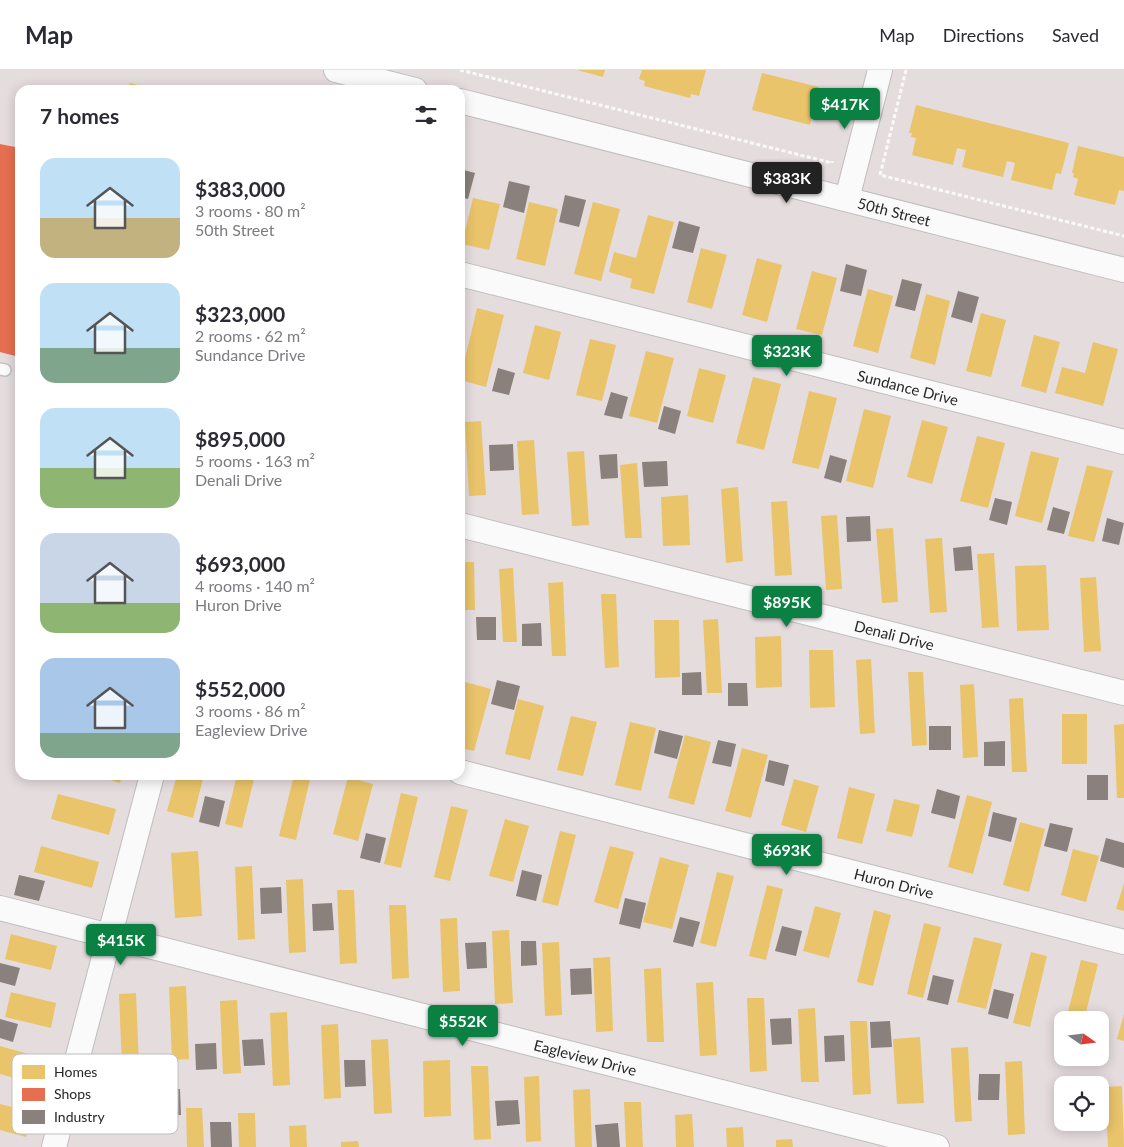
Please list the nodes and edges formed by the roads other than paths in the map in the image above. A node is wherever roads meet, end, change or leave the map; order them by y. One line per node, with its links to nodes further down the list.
1 (336, 70): 3 (street)
2 (880, 70): 5 (street)
3 (395, 85)
4 (465, 102): 5 (street, 50th Street)
5 (847, 199): 6 (street, 50th Street)
6 (1124, 270)
7 (465, 275): 8 (street, Sundance Drive)
8 (1124, 442)
9 (465, 526): 10 (street, Denali Drive)
10 (1124, 693)
11 (465, 773): 15 (street, Huron Drive)
12 (151, 780): 14 (street)
13 (0, 908): 14 (street, Eagleview Drive)
14 (108, 937): 16 (street); 19 (street, Eagleview Drive)
15 (1124, 942)
16 (78, 1054)
17 (57, 1134): 18 (street)
18 (54, 1147)
19 (937, 1147)

